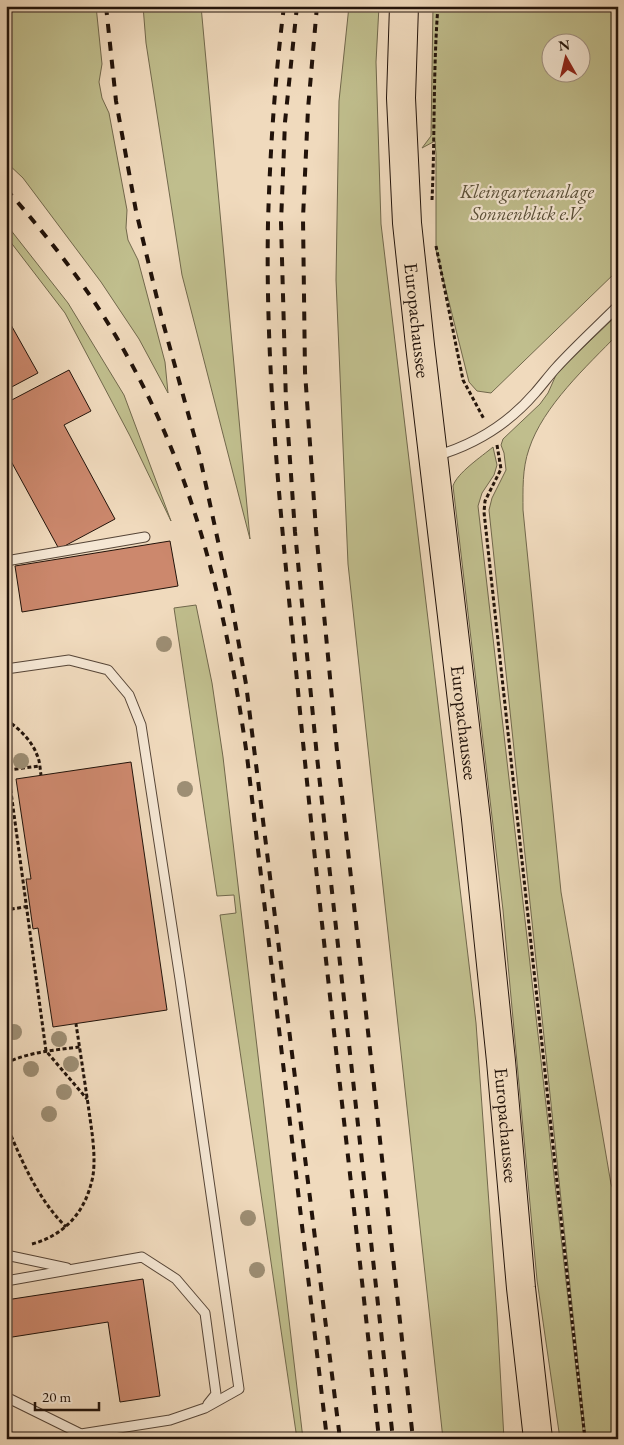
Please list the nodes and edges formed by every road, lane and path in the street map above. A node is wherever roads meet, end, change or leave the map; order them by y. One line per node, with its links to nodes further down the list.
1 (404, 6): 7 (main road, Europachaussee)
2 (438, 6): 3 (path)
3 (432, 208)
4 (435, 242): 6 (path)
5 (618, 306): 6 (lane)
6 (491, 431): 7 (lane); 33 (path)
7 (433, 456): 32 (main road, Europachaussee)
8 (145, 537): 9 (lane)
9 (6, 561)
10 (6, 669): 31 (lane)
11 (6, 720): 12 (path)
12 (39, 766): 13 (path); 14 (path)
13 (7, 770): 16 (path)
14 (40, 775)
15 (6, 900): 17 (path)
16 (28, 906): 17 (path); 21 (path)
17 (12, 909): 18 (path)
18 (6, 914)
19 (76, 1024): 20 (path)
20 (80, 1047): 21 (path); 23 (path)
21 (46, 1051): 22 (path); 23 (path)
22 (6, 1063)
23 (87, 1099): 25 (path)
24 (6, 1124): 25 (path)
25 (66, 1227): 26 (path)
26 (27, 1246)
27 (6, 1254): 28 (lane)
28 (73, 1269): 29 (lane); 31 (lane)
29 (6, 1281)
30 (6, 1396): 31 (lane)
31 (205, 1408)
32 (538, 1439)
33 (585, 1439)

